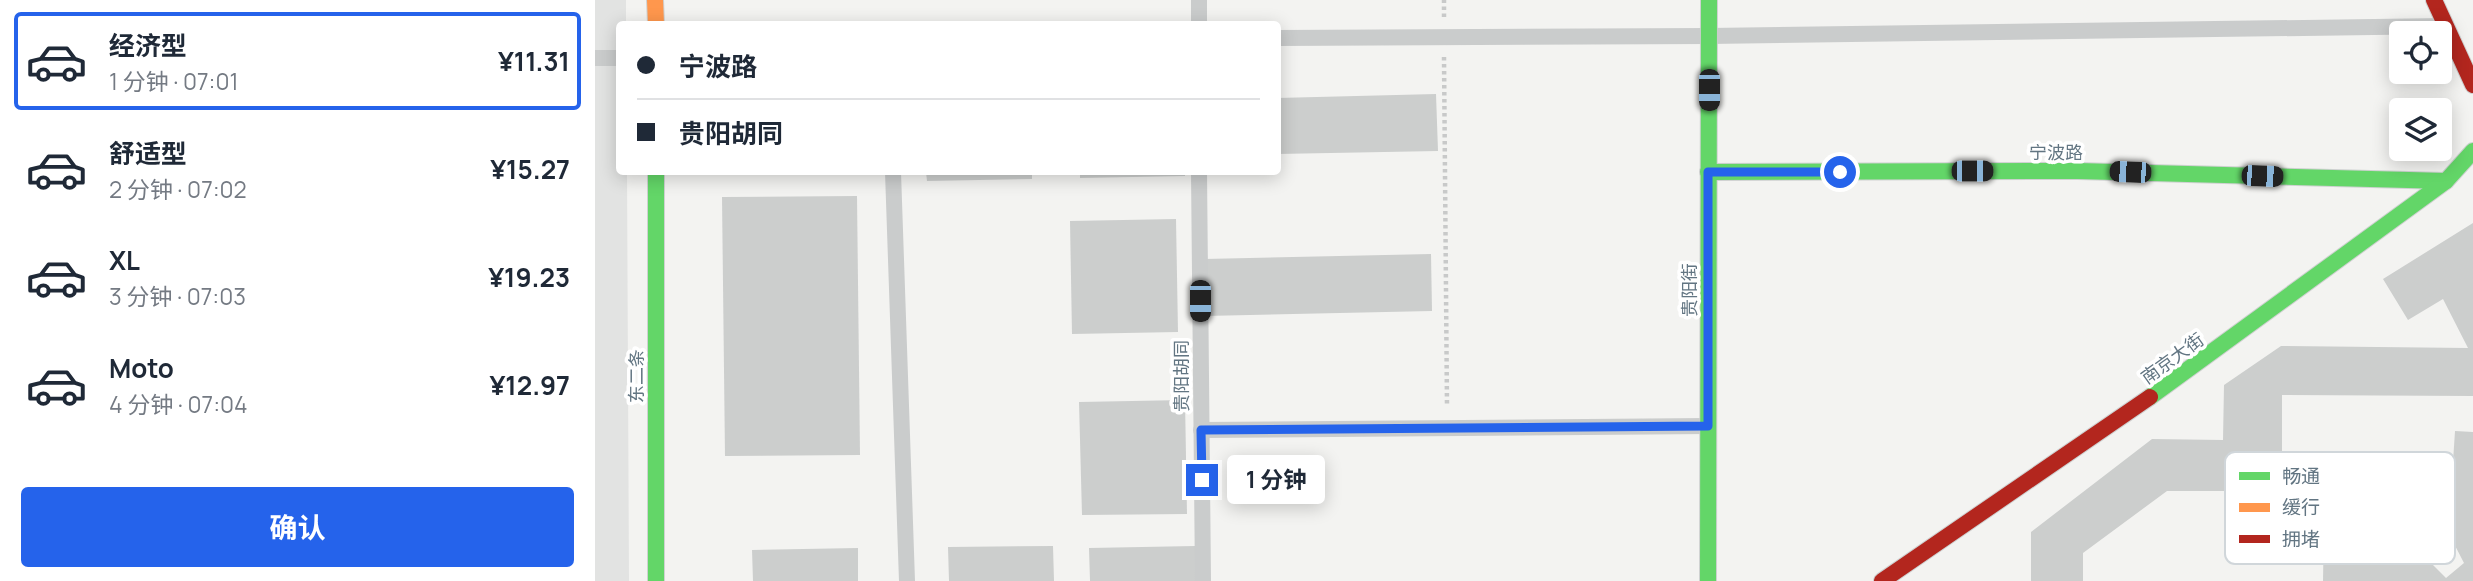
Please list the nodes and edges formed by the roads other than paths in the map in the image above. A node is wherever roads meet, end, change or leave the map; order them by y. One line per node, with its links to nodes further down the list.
1 (656, 0): 5 (street)
2 (1199, 0): 6 (lane)
3 (1709, 0): 9 (street, 贵阳街)
4 (2434, 0): 7 (street)
5 (656, 21)
6 (1199, 21)
7 (2444, 21)
8 (2389, 27): 9 (lane)
9 (1709, 36): 10 (lane); 16 (street, 贵阳街)
10 (1281, 38)
11 (2452, 39): 14 (street)
12 (595, 58): 13 (lane)
13 (616, 58)
14 (2473, 85)
15 (2473, 151): 20 (street, 南京大街)
16 (1708, 172): 20 (street, 宁波路); 21 (street, 贵阳街)
17 (656, 175): 23 (street, 东二条)
18 (893, 175): 24 (lane)
19 (1199, 175): 22 (lane, 贵阳胡同)
20 (2446, 181): 27 (street, 南京大街)
21 (1708, 426): 22 (lane); 26 (street, 贵阳街)
22 (1201, 430): 25 (lane, 贵阳胡同)
23 (656, 581)
24 (907, 581)
25 (1203, 581)
26 (1708, 581)
27 (1882, 581)

